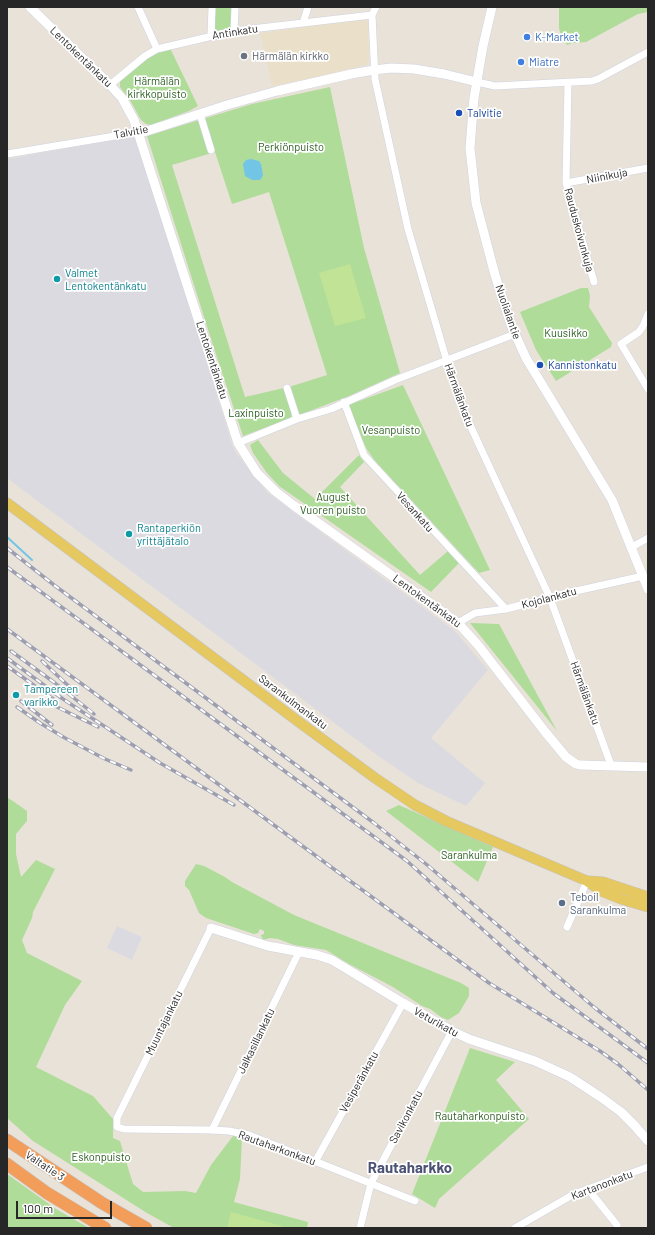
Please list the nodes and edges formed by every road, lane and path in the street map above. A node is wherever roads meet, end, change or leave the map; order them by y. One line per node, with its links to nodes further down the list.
1 (30, 7): 17 (street, Lentokentänkatu)
2 (138, 7): 12 (street)
3 (212, 7): 11 (street)
4 (235, 7): 10 (street)
5 (308, 7): 9 (street)
6 (376, 7): 8 (street, Härmälänkatu)
7 (492, 7): 15 (street, Nuolialantie)
8 (372, 15): 9 (street, Antinkatu); 14 (street, Härmälänkatu)
9 (303, 23): 10 (street, Antinkatu)
10 (234, 31): 11 (street, Antinkatu)
11 (211, 36): 12 (street, Antinkatu)
12 (157, 49): 17 (street, Antinkatu)
13 (648, 52): 16 (street, Talvitie)
14 (374, 70): 15 (street, Talvitie); 18 (street, Talvitie); 27 (street, Härmälänkatu)
15 (477, 82): 16 (street, Talvitie); 26 (street, Nuolialantie)
16 (568, 82): 23 (street, Rauduskoivunkuja)
17 (110, 85): 19 (street, Lentokentänkatu)
18 (200, 114): 19 (street, Talvitie); 20 (street)
19 (139, 132): 21 (street, Talvitie); 32 (street, Lentokentänkatu)
20 (211, 150)
21 (7, 154)
22 (648, 168): 23 (street, Niinikuja)
23 (566, 184): 24 (street, Rauduskoivunkuja)
24 (594, 282)
25 (648, 314): 29 (street)
26 (515, 334): 27 (street); 35 (street, Nuolialantie)
27 (447, 361): 30 (street); 38 (street, Härmälänkatu)
28 (287, 388): 31 (street)
29 (648, 389)
30 (344, 402): 31 (street); 39 (street, Vesankatu)
31 (297, 419): 32 (street)
32 (238, 443): 40 (street, Lentokentänkatu)
33 (7, 503): 43 (main road, Sarankulmankatu)
34 (648, 538): 35 (street)
35 (632, 547): 36 (street, Nuolialantie)
36 (643, 576): 37 (street, Nuolialantie); 38 (street, Kojolankatu)
37 (648, 589)
38 (550, 598): 39 (street, Kojolankatu); 41 (street, Härmälänkatu)
39 (506, 609): 40 (street, Kojolankatu)
40 (458, 623): 41 (street, Lentokentänkatu)
41 (611, 765): 42 (street, Lentokentänkatu)
42 (645, 767)
43 (586, 881): 44 (main road, Sarankulmankatu); 45 (main road, Sarankulmankatu); 46 (street)
44 (648, 897)
45 (648, 907)
46 (567, 927)
47 (211, 928): 48 (street, Veturikatu); 51 (street, Muuntajankatu)
48 (299, 952): 49 (street, Veturikatu); 52 (street, Jalkasillankatu)
49 (403, 1003): 50 (street, Veturikatu); 55 (street, Vesiperänkatu)
50 (452, 1031): 54 (street, Veturikatu); 58 (street, Savikonkatu)
51 (117, 1118): 52 (street, Rautaharkonkatu)
52 (212, 1130): 55 (street, Rautaharkonkatu)
53 (7, 1140): 63 (highway, Valtatie 3)
54 (648, 1141)
55 (316, 1162): 58 (street, Rautaharkonkatu)
56 (7, 1164): 62 (highway, Valtatie 3)
57 (648, 1168): 59 (street, Kartanonkatu)
58 (371, 1183): 60 (street, Rautaharkonkatu); 64 (street, Savikonkatu)
59 (588, 1189): 61 (street); 65 (street, Kartanonkatu)
60 (415, 1201)
61 (617, 1225)
62 (105, 1228)
63 (146, 1228)
64 (360, 1228)
65 (515, 1228)

